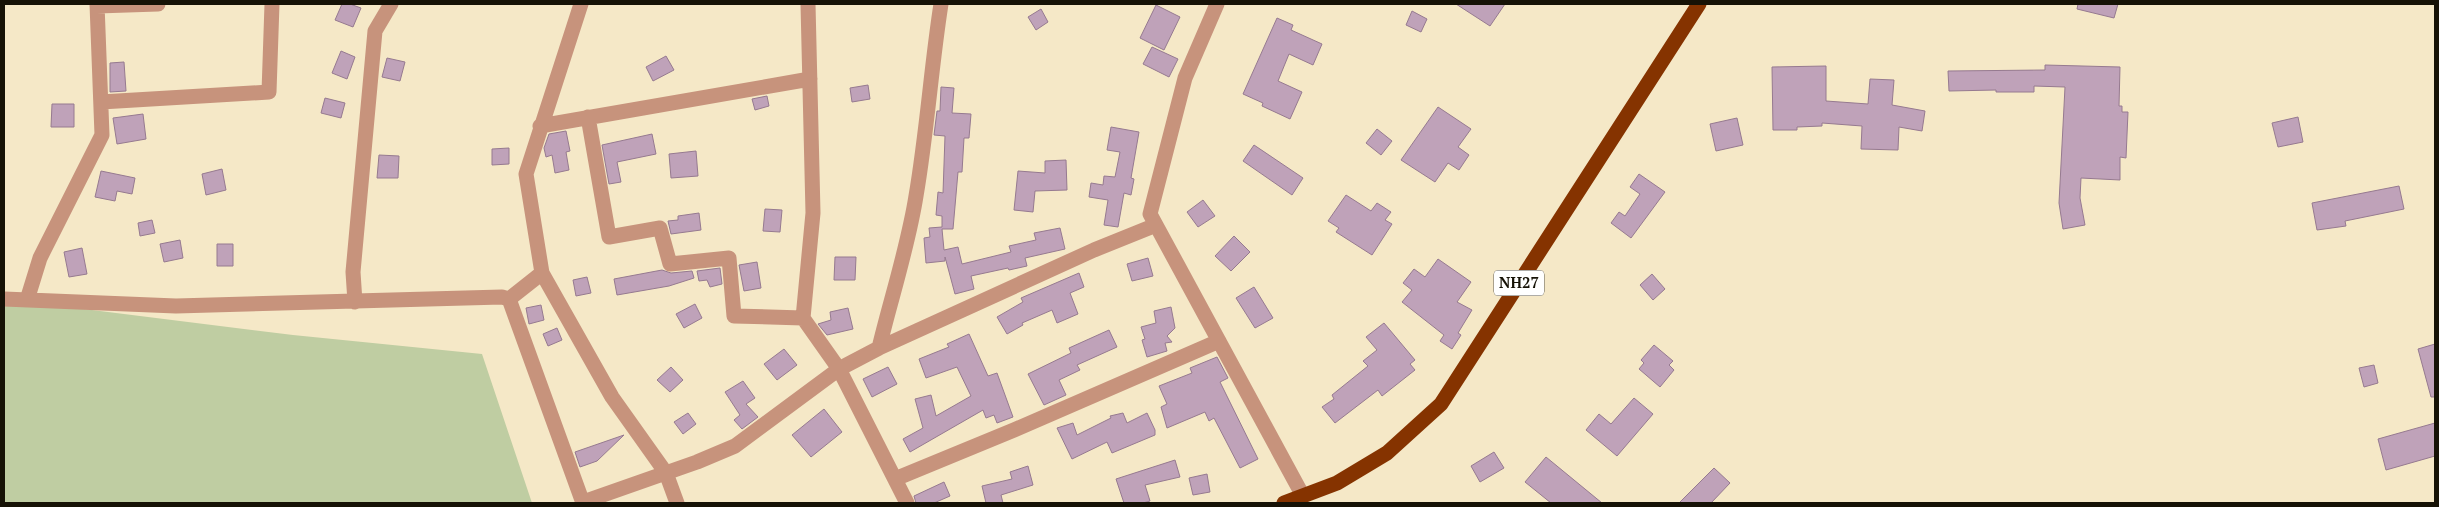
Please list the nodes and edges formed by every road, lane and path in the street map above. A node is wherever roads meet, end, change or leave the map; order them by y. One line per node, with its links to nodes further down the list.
1 (158, 4): 9 (street)
2 (272, 4): 11 (street)
3 (391, 4): 19 (street)
4 (581, 4): 13 (street)
5 (808, 4): 10 (street)
6 (941, 4): 22 (street)
7 (1217, 4): 14 (street)
8 (1699, 4): 26 (highway, NH27)
9 (97, 5): 11 (street)
10 (810, 79): 12 (street); 20 (street)
11 (101, 102): 18 (street)
12 (588, 117): 13 (street); 20 (street)
13 (540, 126): 15 (street)
14 (1156, 225): 21 (street); 22 (street)
15 (542, 273): 17 (street); 24 (street)
16 (4, 299): 18 (street)
17 (509, 299): 19 (street); 27 (street)
18 (26, 300): 19 (street)
19 (355, 302)
20 (803, 318): 23 (street)
21 (1219, 341): 25 (street); 26 (street)
22 (879, 348): 23 (street)
23 (840, 369): 24 (street); 25 (street)
24 (666, 473): 27 (street); 28 (street)
25 (895, 479): 29 (street)
26 (1303, 496): 30 (highway, NH27)
27 (583, 503)
28 (677, 503)
29 (907, 503)
30 (1284, 503)

